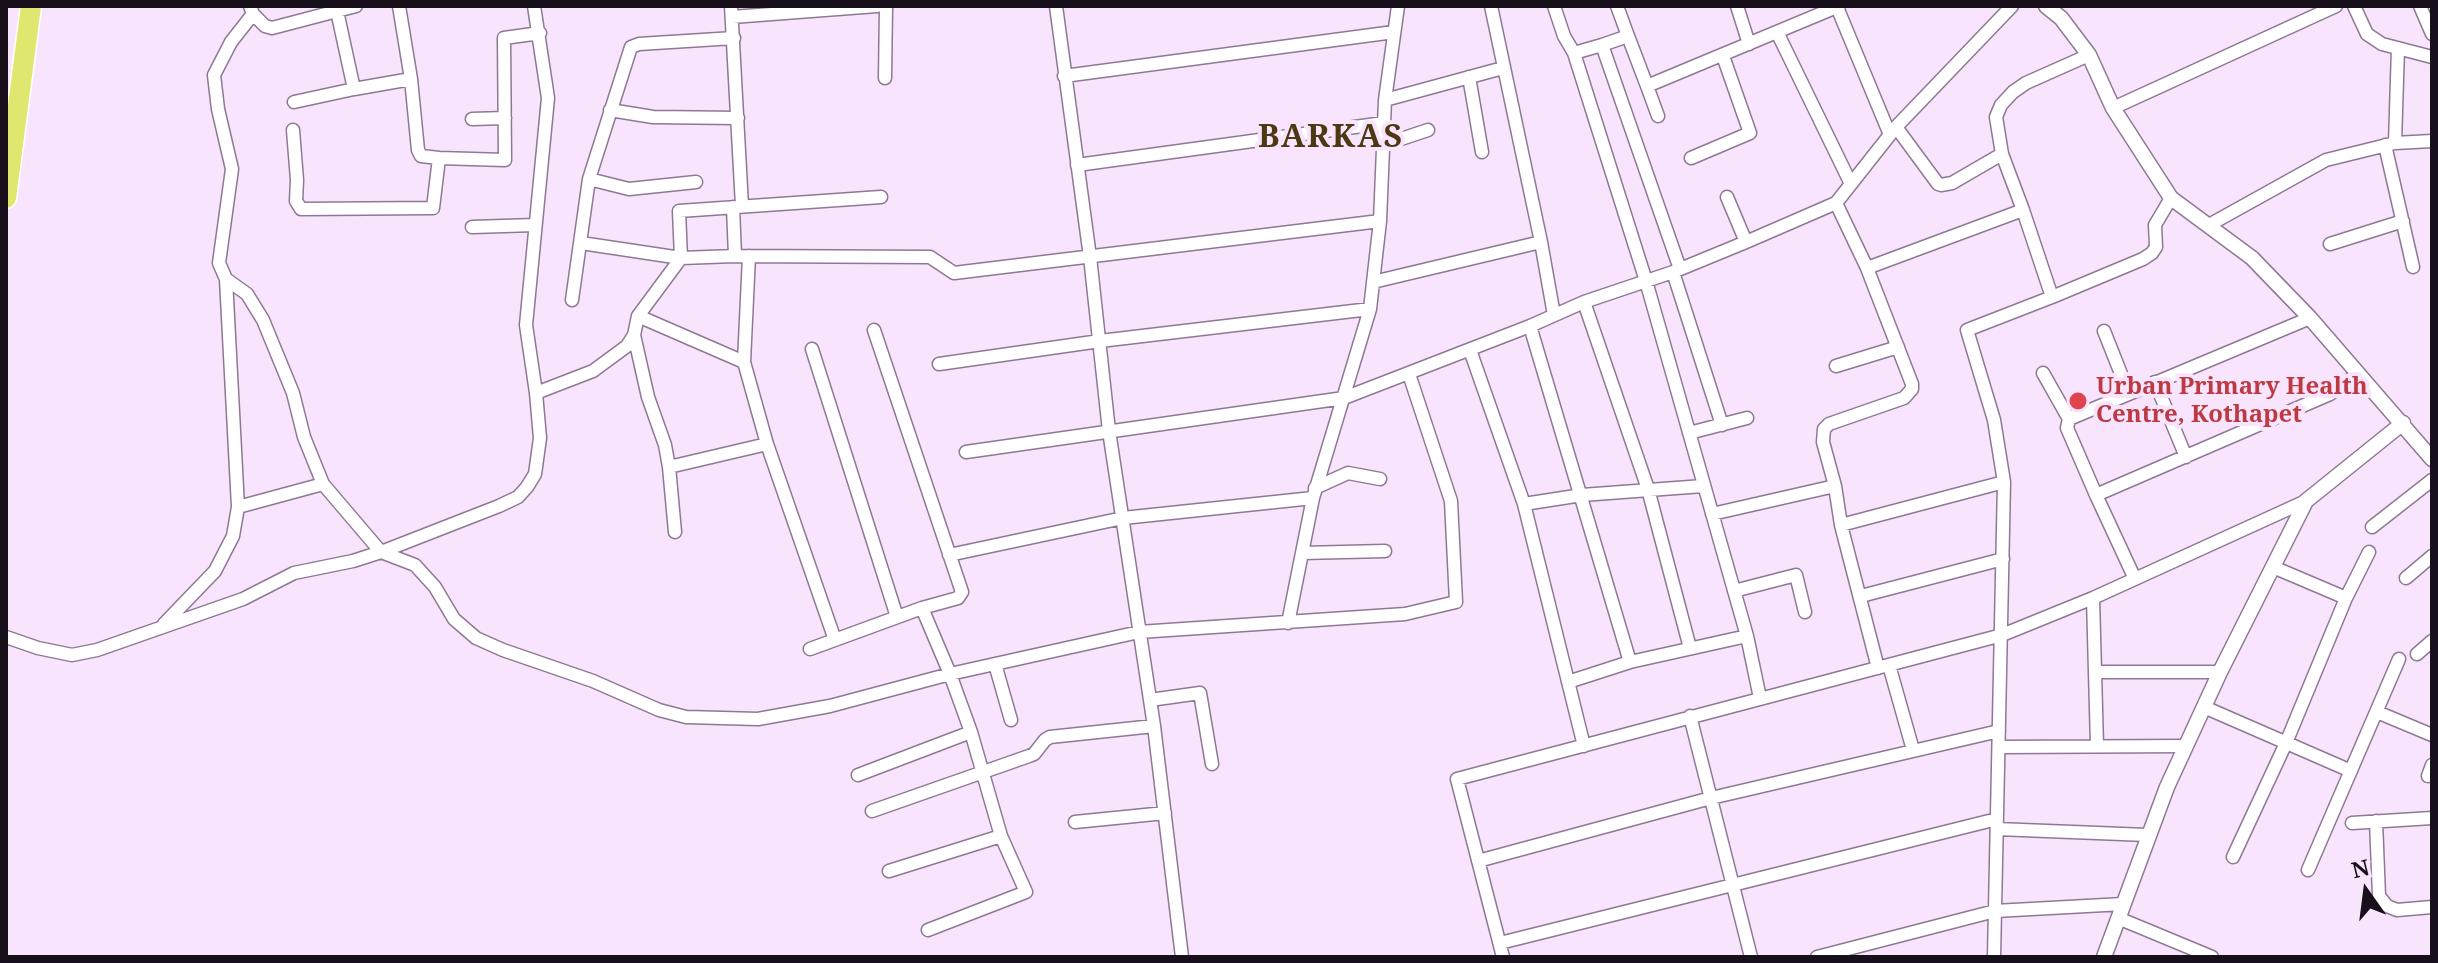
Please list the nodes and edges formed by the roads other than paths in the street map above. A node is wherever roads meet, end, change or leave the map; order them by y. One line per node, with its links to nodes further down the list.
1 (31, 6): 42 (highway)
2 (356, 6): 20 (street)
3 (399, 6): 39 (street)
4 (534, 6): 24 (street)
5 (877, 6): 21 (street)
6 (886, 6): 38 (street)
7 (1056, 6): 36 (street)
8 (1398, 6): 22 (street)
9 (1491, 6): 35 (street)
10 (1554, 6): 31 (street)
11 (1617, 6): 26 (street)
12 (1737, 6): 28 (street)
13 (1838, 6): 23 (street); 54 (street)
14 (2012, 6): 54 (street)
15 (2046, 6): 32 (street)
16 (2336, 6): 45 (street)
17 (2354, 6): 30 (street)
18 (2420, 6): 25 (street)
19 (252, 10): 20 (street); 88 (street)
20 (337, 11): 41 (street)
21 (731, 11): 27 (street)
22 (1394, 32): 36 (street); 43 (street)
23 (1777, 32): 28 (street); 65 (street)
24 (540, 33): 48 (street); 75 (street)
25 (2432, 34)
26 (1628, 36): 29 (street); 40 (street)
27 (734, 38): 46 (street); 49 (street)
28 (1749, 44): 33 (street)
29 (1602, 45): 31 (street); 87 (street)
30 (2398, 48): 34 (street); 56 (street)
31 (1574, 53): 89 (street)
32 (2089, 55): 45 (street); 59 (street)
33 (1723, 56): 40 (street); 61 (street)
34 (2432, 57)
35 (1503, 68): 37 (street); 78 (street)
36 (1064, 76): 62 (street)
37 (1469, 77): 43 (street); 58 (street)
38 (885, 78)
39 (411, 79): 41 (street); 60 (street)
40 (1647, 86): 47 (street)
41 (354, 89): 44 (street)
42 (13, 98): 66 (highway)
43 (1385, 100): 51 (street)
44 (294, 102)
45 (2113, 108): 69 (street)
46 (610, 110): 49 (street); 63 (street)
47 (1658, 116)
48 (505, 118): 50 (street); 60 (street)
49 (738, 118): 71 (street)
50 (472, 119)
51 (1384, 123): 57 (street); 62 (street)
52 (293, 130): 60 (street)
53 (1428, 130): 57 (street)
54 (1893, 131): 59 (street); 65 (street)
55 (2432, 141): 56 (street)
56 (2390, 144): 74 (street); 76 (street)
57 (1383, 145): 73 (street)
58 (1482, 152)
59 (2002, 154): 72 (street)
60 (439, 158)
61 (1691, 158)
62 (1077, 165): 83 (street)
63 (589, 179): 64 (street); 80 (street)
64 (696, 182)
65 (1851, 184): 70 (street)
66 (7, 188)
67 (881, 197): 71 (street)
68 (1727, 197): 79 (street)
69 (2171, 198): 76 (street); 91 (street)
70 (1836, 203): 79 (street); 86 (street)
71 (738, 206): 82 (street); 84 (street)
72 (2023, 210): 86 (street); 91 (street)
73 (1380, 221): 83 (street); 90 (street)
74 (2403, 221): 81 (street); 85 (street)
75 (535, 225): 77 (street); 113 (street)
76 (2209, 225): 97 (street)
77 (472, 227)
78 (1541, 242): 90 (street); 95 (street)
79 (1746, 242): 87 (street)
80 (581, 243): 84 (street); 92 (street)
81 (2330, 244)
82 (742, 256): 83 (street); 84 (street); 106 (street)
83 (1090, 257): 102 (street)
84 (681, 258): 96 (street)
85 (2413, 267)
86 (1867, 268): 103 (street)
87 (1677, 270): 89 (street); 119 (street)
88 (226, 279): 130 (street); 139 (street)
89 (1646, 281): 93 (street); 121 (street)
90 (1373, 282): 94 (street)
91 (2052, 297): 129 (street)
92 (572, 300)
93 (1584, 302): 95 (street); 133 (street)
94 (1370, 309): 102 (street); 115 (street)
95 (1554, 315): 98 (street)
96 (638, 316): 101 (street); 106 (street)
97 (2310, 318): 111 (street); 112 (street)
98 (1530, 326): 105 (street); 135 (street)
99 (874, 330): 149 (street)
100 (2104, 331): 114 (street)
101 (634, 335): 113 (street); 126 (street)
102 (1100, 341): 107 (street); 120 (street)
103 (1898, 347): 108 (street); 132 (street)
104 (812, 349): 161 (street)
105 (1470, 350): 110 (street); 138 (street)
106 (744, 362): 122 (street)
107 (939, 364)
108 (1836, 366)
109 (2043, 373): 117 (street)
110 (1409, 374): 115 (street); 162 (street)
111 (2358, 374): 118 (street); 124 (street)
112 (2155, 382): 114 (street); 124 (street)
113 (536, 393): 146 (street)
114 (2129, 394): 117 (street)
115 (1344, 398): 120 (street); 134 (street)
116 (1747, 418): 119 (street)
117 (2069, 419): 136 (street)
118 (2403, 423): 125 (street); 137 (street)
119 (1722, 425): 121 (street)
120 (1109, 431): 123 (street); 141 (street)
121 (1689, 433): 131 (street)
122 (767, 444): 126 (street); 168 (street)
123 (966, 452)
124 (2186, 457): 136 (street)
125 (2432, 459)
126 (669, 467): 144 (street)
127 (1380, 479): 134 (street)
128 (2432, 480): 143 (street)
129 (2004, 482): 142 (street); 151 (street)
130 (323, 484): 139 (street); 146 (street)
131 (1703, 486): 133 (street); 140 (street)
132 (1835, 486): 140 (street); 142 (street)
133 (1648, 489): 135 (street); 170 (street)
134 (1314, 493): 141 (street); 148 (street)
135 (1582, 495): 138 (street); 174 (street)
136 (2096, 495): 154 (street)
137 (2306, 501): 152 (street); 154 (street)
138 (1524, 504): 180 (street)
139 (238, 507): 163 (street)
140 (1712, 514): 155 (street)
141 (1123, 518): 149 (street); 164 (street)
142 (1841, 525): 156 (street)
143 (2372, 527)
144 (675, 532)
145 (1385, 551): 148 (street)
146 (381, 552): 163 (street); 179 (street)
147 (2369, 552): 158 (street)
148 (1302, 553): 162 (street)
149 (949, 555): 159 (street)
150 (2432, 556): 153 (street)
151 (2003, 559): 156 (street); 165 (street)
152 (2273, 567): 158 (street); 178 (street)
153 (2406, 578)
154 (2135, 579): 157 (street)
155 (1734, 591): 160 (street); 166 (street)
156 (1861, 596): 176 (street)
157 (2093, 598): 165 (street); 177 (street)
158 (2346, 598): 191 (street)
159 (922, 608): 161 (street); 179 (street)
160 (1805, 612)
161 (897, 617): 168 (street)
162 (1288, 623): 164 (street)
163 (162, 626): 167 (street)
164 (1139, 632): 175 (street); 182 (street)
165 (2002, 635): 176 (street); 188 (street)
166 (1747, 636): 170 (street); 181 (street)
167 (6, 637)
168 (835, 640): 171 (street)
169 (2432, 641): 172 (street)
170 (1690, 648): 174 (street)
171 (810, 649)
172 (2417, 654)
173 (2399, 659): 184 (street)
174 (1630, 662): 180 (street)
175 (995, 664): 179 (street); 186 (street)
176 (1884, 667): 181 (street); 196 (street)
177 (2095, 672): 178 (street); 193 (street)
178 (2220, 672): 183 (street)
179 (950, 674): 189 (street)
180 (1568, 682): 192 (street)
181 (1760, 698): 185 (street)
182 (1150, 700): 187 (street); 197 (street)
183 (2204, 707): 191 (street); 194 (street)
184 (2377, 712): 190 (street); 198 (street)
185 (1690, 716): 192 (street); 201 (street)
186 (1011, 720)
187 (1154, 726): 199 (street); 203 (street)
188 (1999, 731): 195 (street); 196 (street)
189 (971, 732): 199 (street); 200 (street)
190 (2432, 735)
191 (2286, 743): 198 (street); 211 (street)
192 (1584, 746): 212 (street)
193 (2097, 746): 194 (street); 195 (street)
194 (2186, 746): 209 (street)
195 (1999, 747): 208 (street)
196 (1913, 750): 201 (street)
197 (1212, 764)
198 (2351, 771): 213 (street)
199 (983, 772): 202 (street); 210 (street)
200 (858, 775)
201 (1711, 798): 212 (street); 215 (street)
202 (872, 811)
203 (1165, 813): 206 (street); 221 (street)
204 (2432, 818): 205 (street)
205 (2376, 821): 207 (street); 216 (street)
206 (1075, 822)
207 (2352, 823)
208 (1997, 824): 209 (street); 215 (street); 217 (street)
209 (2147, 835): 218 (street)
210 (1001, 836): 214 (street); 219 (street)
211 (2233, 857)
212 (1478, 861): 220 (street)
213 (2308, 870)
214 (889, 871)
215 (1733, 885): 220 (street); 223 (street)
216 (2432, 907)
217 (1995, 911): 218 (street); 224 (street); 225 (street)
218 (2120, 911): 226 (street); 227 (street)
219 (928, 930)
220 (1500, 943): 222 (street)
221 (1182, 957)
222 (1503, 957)
223 (1751, 957)
224 (1817, 957)
225 (1994, 957)
226 (2104, 957)
227 (2212, 957)

